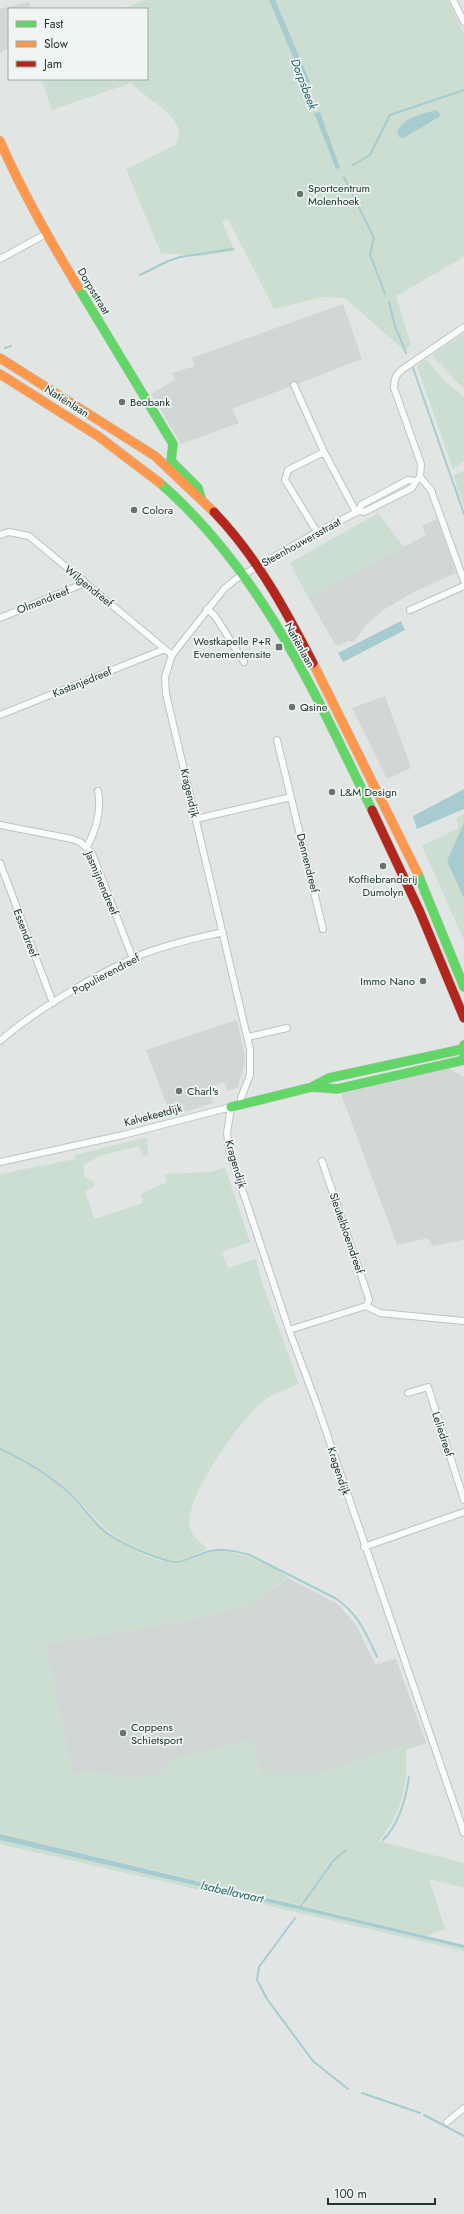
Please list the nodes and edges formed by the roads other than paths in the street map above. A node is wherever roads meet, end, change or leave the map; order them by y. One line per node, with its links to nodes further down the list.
1 (453, 0): 2 (street)
2 (464, 22)
3 (0, 140): 4 (main road, Dorpsstraat)
4 (46, 234): 5 (street); 10 (main road, Dorpsstraat)
5 (0, 259)
6 (464, 327): 13 (street)
7 (0, 358): 12 (main road, Natiënlaan)
8 (0, 374): 19 (main road, Natiënlaan)
9 (294, 385): 11 (street)
10 (171, 451): 12 (main road); 14 (main road, Dorpsstraat)
11 (324, 452): 15 (street); 16 (street)
12 (155, 456): 14 (main road, Natiënlaan)
13 (418, 479): 15 (street, Steenhouwersstraat); 21 (street)
14 (201, 498): 18 (main road, Natiënlaan)
15 (357, 512): 16 (street, Steenhouwersstraat)
16 (317, 532): 18 (street, Steenhouwersstraat)
17 (0, 536): 20 (street, Wilgendreef)
18 (259, 566): 19 (street, Steenhouwersstraat); 40 (main road, Natiënlaan)
19 (244, 575): 23 (street, Kragendijk); 42 (main road, Natiënlaan)
20 (83, 580): 25 (street, Olmendreef); 26 (street, Wilgendreef)
21 (464, 581)
22 (464, 586): 24 (street)
23 (207, 609): 27 (street, Kragendijk); 28 (street)
24 (410, 610)
25 (0, 618)
26 (165, 649): 27 (street, Wilgendreef); 29 (street, Kastanjedreef)
27 (172, 655): 33 (street, Kragendijk)
28 (244, 662)
29 (0, 716)
30 (277, 740): 32 (street, Dennendreef)
31 (98, 791): 35 (street)
32 (291, 797): 33 (street); 37 (street, Dennendreef)
33 (196, 819): 38 (street, Kragendijk)
34 (0, 825): 35 (street, Jasmijnendreef)
35 (87, 847): 39 (street, Jasmijnendreef)
36 (0, 863): 41 (street, Essendreef)
37 (323, 929)
38 (223, 932): 39 (street, Populierendreef); 44 (street, Kragendijk)
39 (133, 959): 41 (street, Populierendreef)
40 (464, 987)
41 (53, 1003): 45 (street, Populierendreef)
42 (464, 1018)
43 (287, 1028): 44 (street)
44 (248, 1036): 47 (street, Kragendijk)
45 (0, 1041)
46 (464, 1053): 47 (main road, Kalvekeetdijk)
47 (241, 1104): 48 (main road, Kalvekeetdijk)
48 (231, 1107): 50 (street, Kalvekeetdijk); 53 (street, Kragendijk)
49 (322, 1161): 51 (street, Sleutelbloemdreef)
50 (0, 1162)
51 (366, 1306): 52 (street); 53 (street)
52 (464, 1321)
53 (289, 1330): 57 (street, Kragendijk)
54 (408, 1393): 55 (street, Leliedreef)
55 (464, 1500)
56 (464, 1512): 57 (street)
57 (364, 1546): 58 (street, Kragendijk)
58 (461, 1816): 59 (street, Kragendijk)
59 (464, 1833)
60 (464, 2108): 61 (street)
61 (447, 2122)

